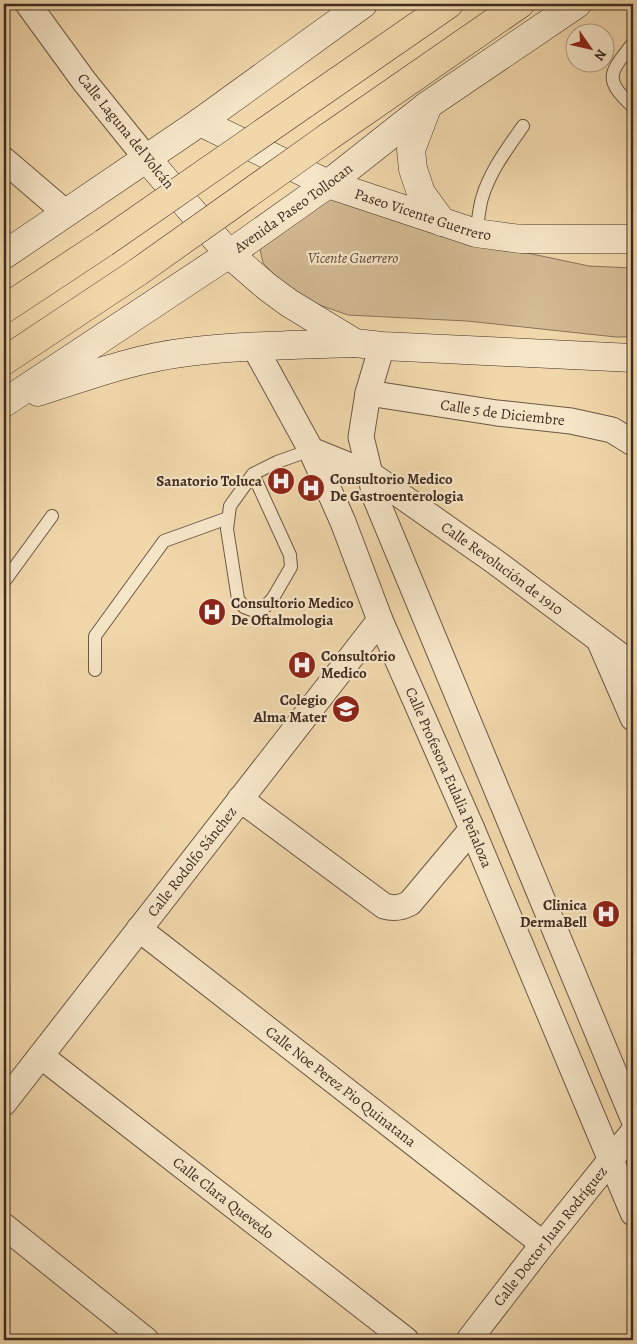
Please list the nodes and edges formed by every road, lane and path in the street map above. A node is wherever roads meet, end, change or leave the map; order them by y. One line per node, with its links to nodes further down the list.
1 (28, 4): 11 (street, Calle Laguna del Volcán)
2 (363, 4): 9 (main road)
3 (449, 4): 20 (highway, bridge)
4 (520, 4): 25 (highway, bridge)
5 (577, 4): 7 (main road, Avenida Paseo Tollocan)
6 (633, 43): 8 (lane)
7 (428, 105): 13 (main road, Avenida Paseo Tollocan); 15 (main road)
8 (633, 107)
9 (200, 122): 11 (main road); 13 (main road, Paseo Vicente Guerrero)
10 (523, 126): 16 (lane)
11 (147, 159): 14 (main road); 18 (main road, Calle Laguna del Volcán)
12 (4, 160): 14 (street)
13 (328, 184): 15 (main road, Paseo Vicente Guerrero); 18 (main road, Avenida Paseo Tollocan)
14 (66, 213): 19 (main road)
15 (442, 222): 16 (main road, Paseo Vicente Guerrero)
16 (476, 233): 17 (main road, Paseo Vicente Guerrero)
17 (631, 236)
18 (230, 254): 21 (main road); 27 (main road, Avenida Paseo Tollocan)
19 (4, 255)
20 (4, 309)
21 (355, 343): 22 (main road); 23 (main road)
22 (254, 346): 27 (main road); 29 (street, Calle Profesora Eulalia Peñaloza)
23 (382, 346): 24 (main road); 26 (street)
24 (633, 358)
25 (4, 361)
26 (368, 393): 28 (street, Calle 5 de Diciembre); 31 (street)
27 (4, 403)
28 (633, 443)
29 (311, 450): 30 (lane); 31 (street, Calle Revolución de 1910); 35 (street, Calle Profesora Eulalia Peñaloza)
30 (252, 474): 33 (lane); 33 (lane)
31 (370, 474): 34 (street); 38 (street, Calle Revolución de 1910)
32 (52, 516): 36 (lane)
33 (228, 518): 40 (lane)
34 (383, 518): 35 (street); 47 (street)
35 (343, 522): 37 (street, Calle Profesora Eulalia Peñaloza)
36 (4, 582)
37 (380, 620): 42 (street, Calle Rodolfo Sánchez); 43 (street, Calle Profesora Eulalia Peñaloza)
38 (599, 640): 39 (street, Calle Revolución de 1910); 41 (street)
39 (633, 665)
40 (95, 670)
41 (633, 718)
42 (240, 799): 43 (street); 44 (street, Calle Rodolfo Sánchez)
43 (472, 829): 49 (street, Calle Profesora Eulalia Peñaloza)
44 (139, 929): 45 (street, Calle Rodolfo Sánchez); 52 (street, Calle Noe Perez Pio Quinatana)
45 (41, 1056): 46 (street, Calle Rodolfo Sánchez); 54 (street, Calle Clara Quevedo)
46 (4, 1102)
47 (633, 1118)
48 (633, 1132): 49 (street, Calle Doctor Juan Rodríguez)
49 (612, 1160): 50 (street, Calle Profesora Eulalia Peñaloza); 52 (street, Calle Doctor Juan Rodríguez)
50 (633, 1213)
51 (4, 1226): 53 (street)
52 (543, 1244): 55 (street, Calle Doctor Juan Rodríguez)
53 (146, 1340)
54 (406, 1340)
55 (469, 1340)

